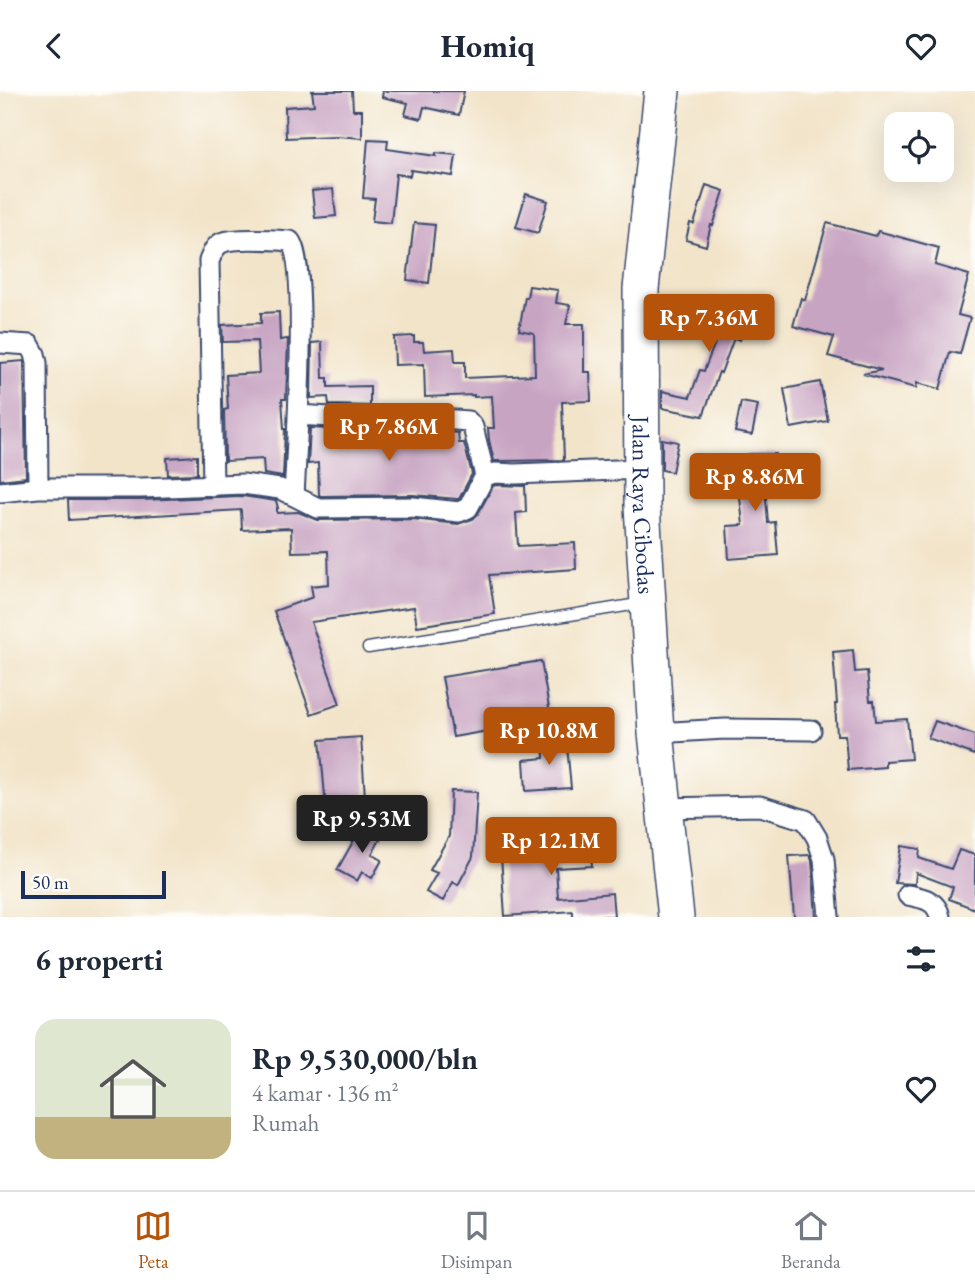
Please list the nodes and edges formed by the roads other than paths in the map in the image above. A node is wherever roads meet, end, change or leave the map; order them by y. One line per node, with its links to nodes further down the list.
1 (662, 91): 4 (highway, Jalan Raya Cibodas)
2 (0, 343): 7 (street)
3 (298, 415): 5 (street); 6 (street); 9 (street)
4 (642, 469): 5 (street); 10 (highway, Jalan Raya Cibodas)
5 (485, 477): 9 (street)
6 (213, 486): 7 (street); 9 (street)
7 (38, 488): 8 (street)
8 (0, 492)
9 (294, 496)
10 (648, 603): 11 (lane); 13 (highway, Jalan Raya Cibodas)
11 (368, 648)
12 (811, 730): 13 (street)
13 (656, 733): 14 (highway, Jalan Raya Cibodas)
14 (664, 808): 16 (highway, Jalan Raya Cibodas); 17 (street)
15 (908, 895): 18 (street)
16 (676, 917)
17 (829, 917)
18 (940, 917)

